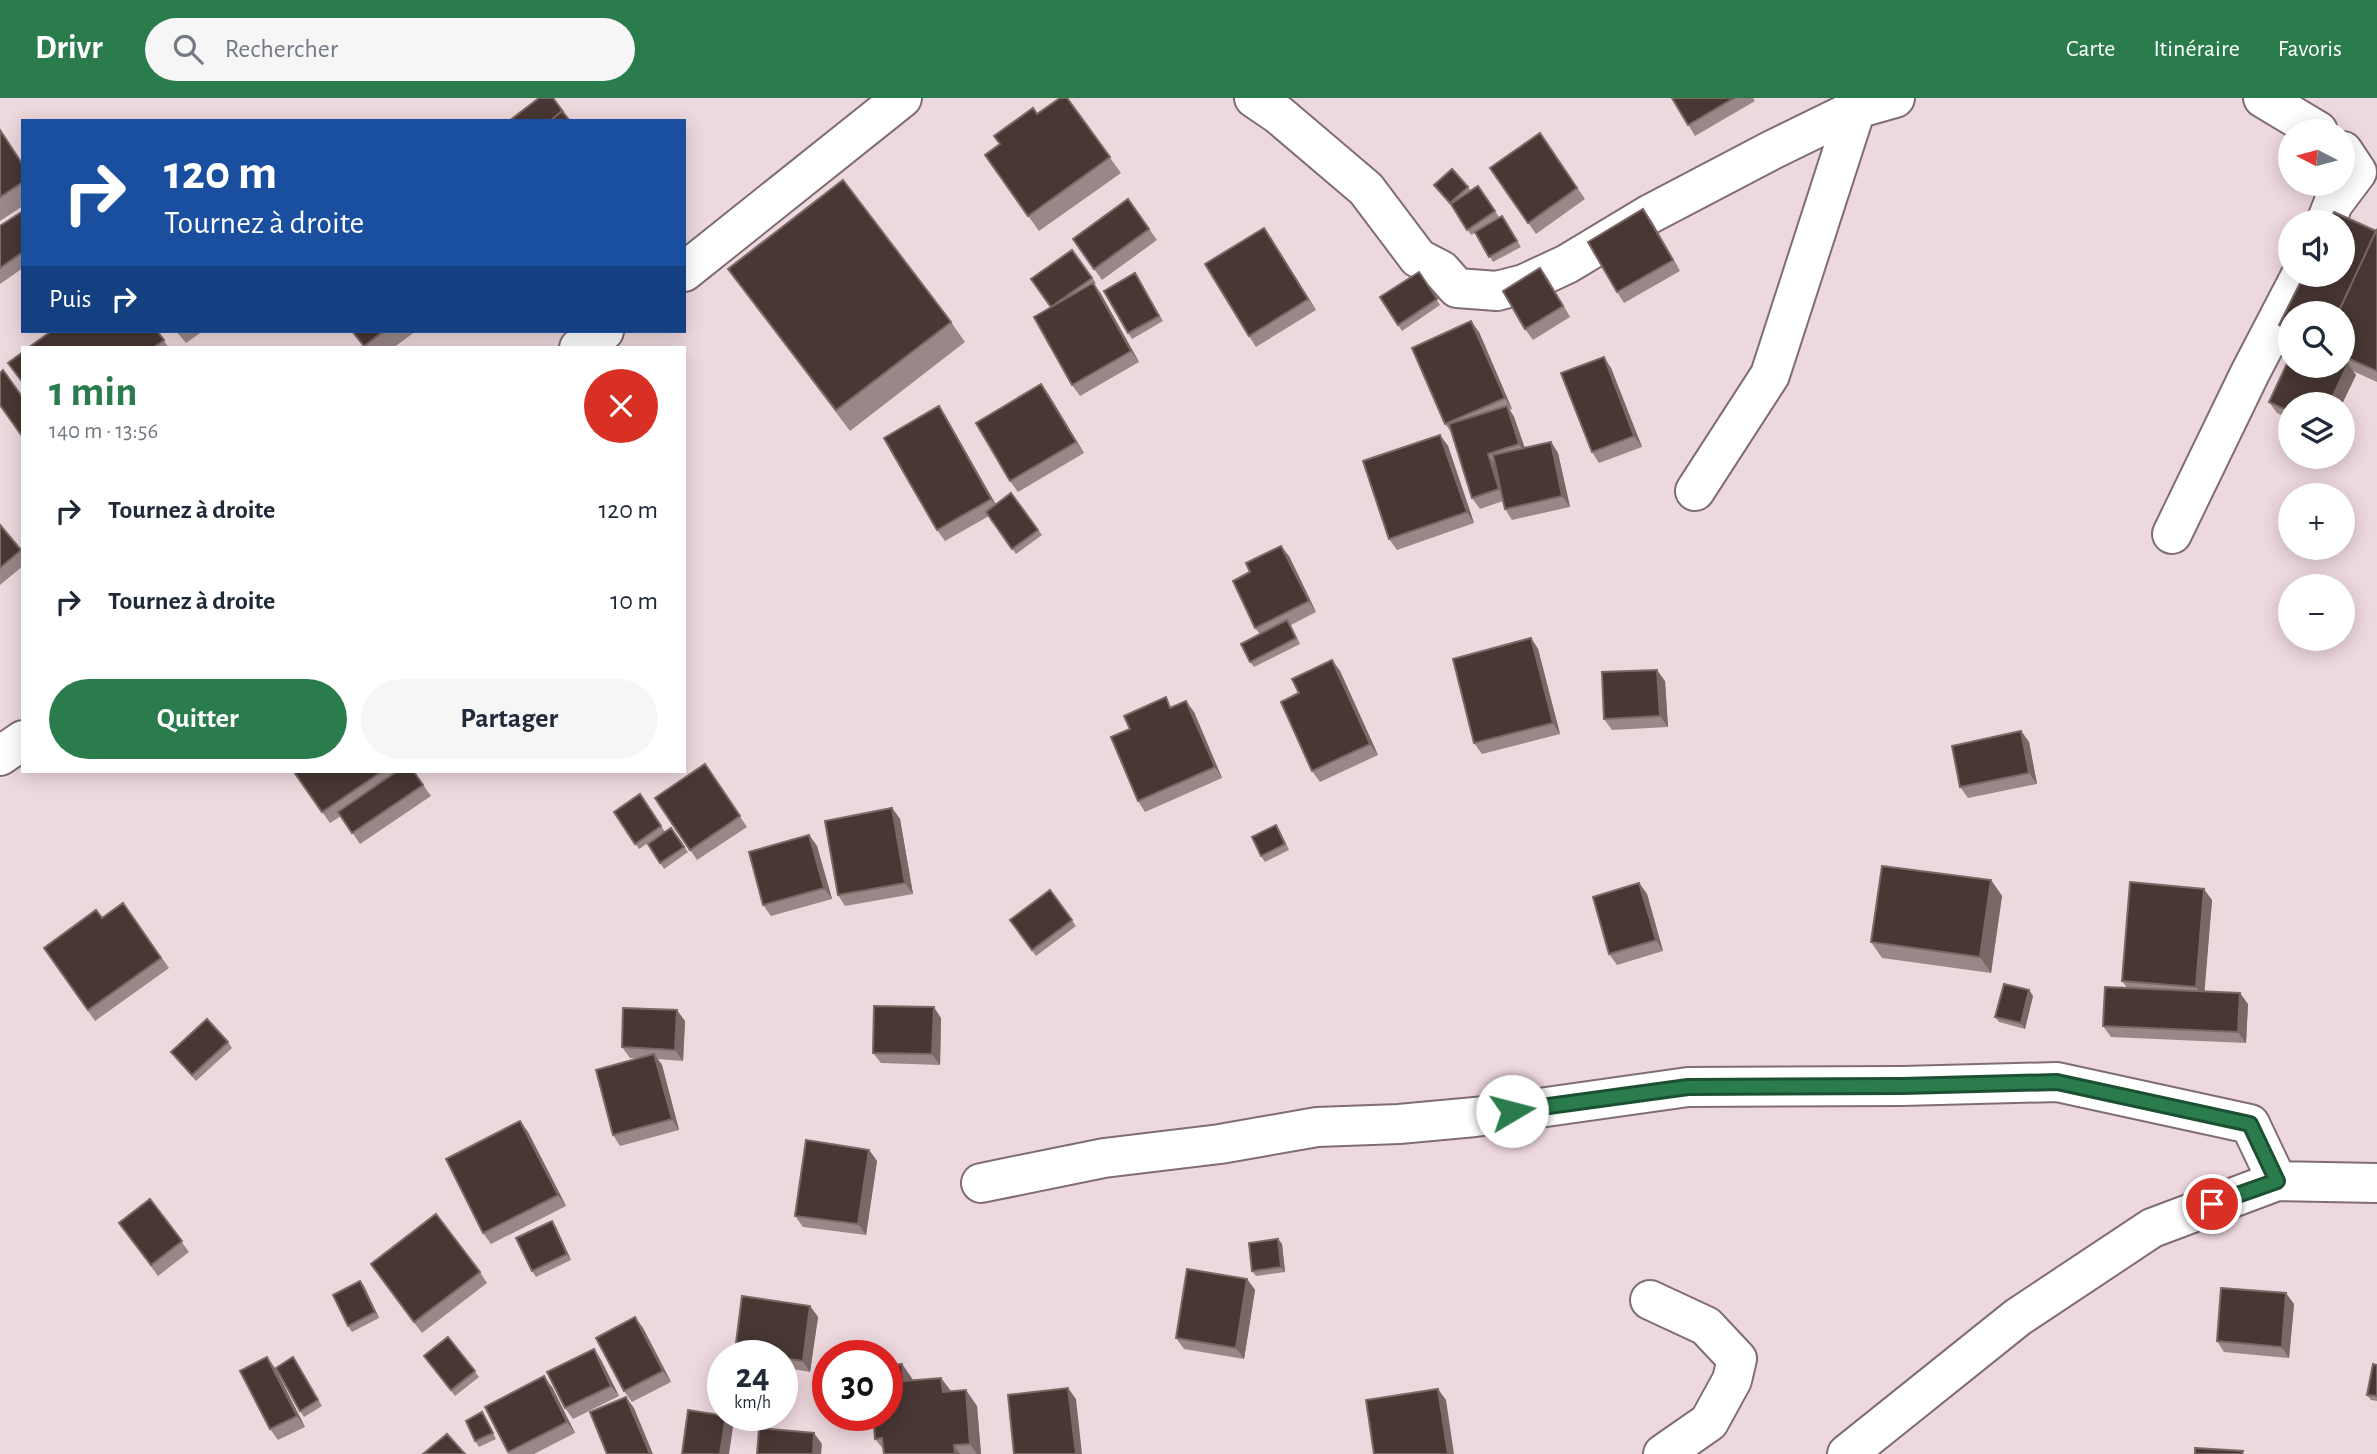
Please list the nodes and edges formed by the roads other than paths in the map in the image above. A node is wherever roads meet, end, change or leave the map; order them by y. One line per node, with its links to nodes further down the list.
1 (902, 98): 9 (street)
2 (1255, 98): 5 (street)
3 (1895, 98): 5 (street)
4 (2263, 98): 6 (street)
5 (1856, 109): 13 (street)
6 (2298, 119)
7 (2359, 167): 8 (street)
8 (2331, 210)
9 (686, 270)
10 (2295, 287): 14 (street)
11 (601, 333): 12 (street)
12 (582, 346)
13 (1695, 491)
14 (2172, 534)
15 (21, 741): 16 (street)
16 (0, 756)
17 (2277, 1181): 18 (street); 19 (street); 22 (street)
18 (981, 1183)
19 (2377, 1183)
20 (1650, 1300): 21 (street)
21 (1663, 1454)
22 (1847, 1454)

